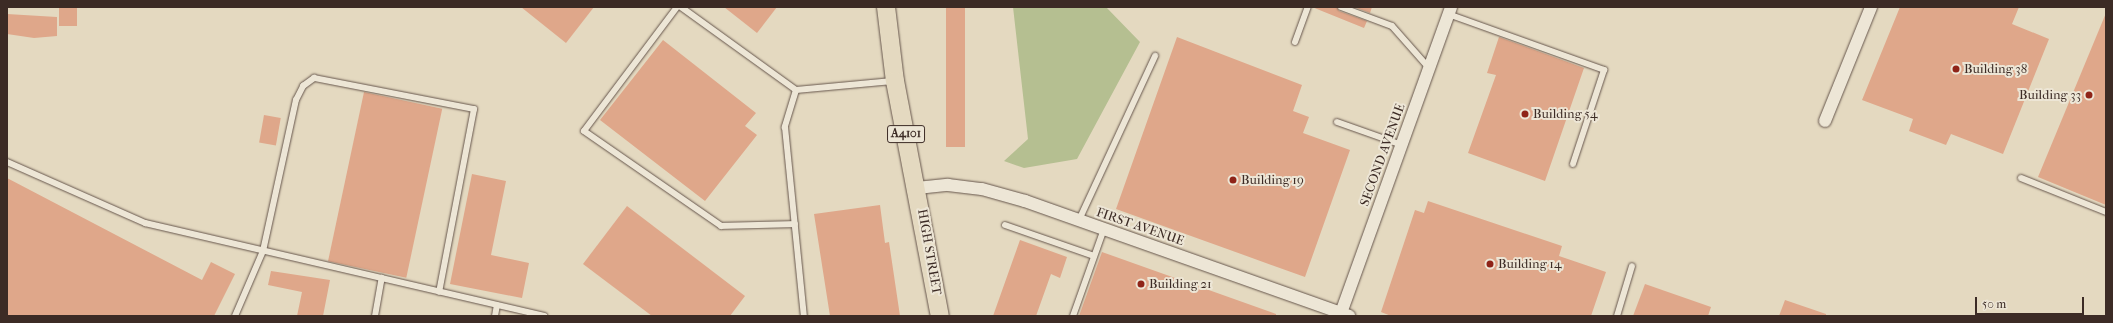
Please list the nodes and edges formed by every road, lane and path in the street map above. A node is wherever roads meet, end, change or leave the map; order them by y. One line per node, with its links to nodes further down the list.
1 (678, 7): 22 (lane)
2 (681, 7): 12 (lane)
3 (886, 7): 11 (main road, A4101)
4 (1308, 7): 8 (lane)
5 (1340, 7): 10 (lane)
6 (1871, 7): 13 (street)
7 (1450, 11): 10 (street, SECOND AVENUE); 17 (lane)
8 (1295, 42)
9 (1155, 56): 21 (lane)
10 (1429, 68): 15 (street, SECOND AVENUE)
11 (895, 81): 12 (lane); 19 (main road, A4101)
12 (796, 90): 22 (lane)
13 (1825, 121)
14 (1337, 122): 15 (lane)
15 (1402, 145): 31 (street, SECOND AVENUE)
16 (7, 162): 25 (lane)
17 (1573, 164)
18 (2021, 178): 20 (lane)
19 (917, 188): 21 (street, FIRST AVENUE); 37 (main road, HIGH STREET / A4101)
20 (2106, 212)
21 (1079, 220): 24 (street, FIRST AVENUE)
22 (795, 224): 36 (lane)
23 (1005, 225): 26 (lane)
24 (1104, 229): 26 (lane); 31 (street, FIRST AVENUE)
25 (263, 250): 28 (lane); 29 (lane); 32 (lane)
26 (1094, 256): 38 (lane)
27 (1632, 266): 39 (lane)
28 (382, 278): 29 (lane); 33 (lane)
29 (439, 292): 30 (lane)
30 (497, 305): 34 (lane); 35 (lane)
31 (1345, 315)
32 (237, 316)
33 (375, 316)
34 (495, 316)
35 (544, 316)
36 (804, 316)
37 (940, 316)
38 (1073, 316)
39 (1617, 316)

